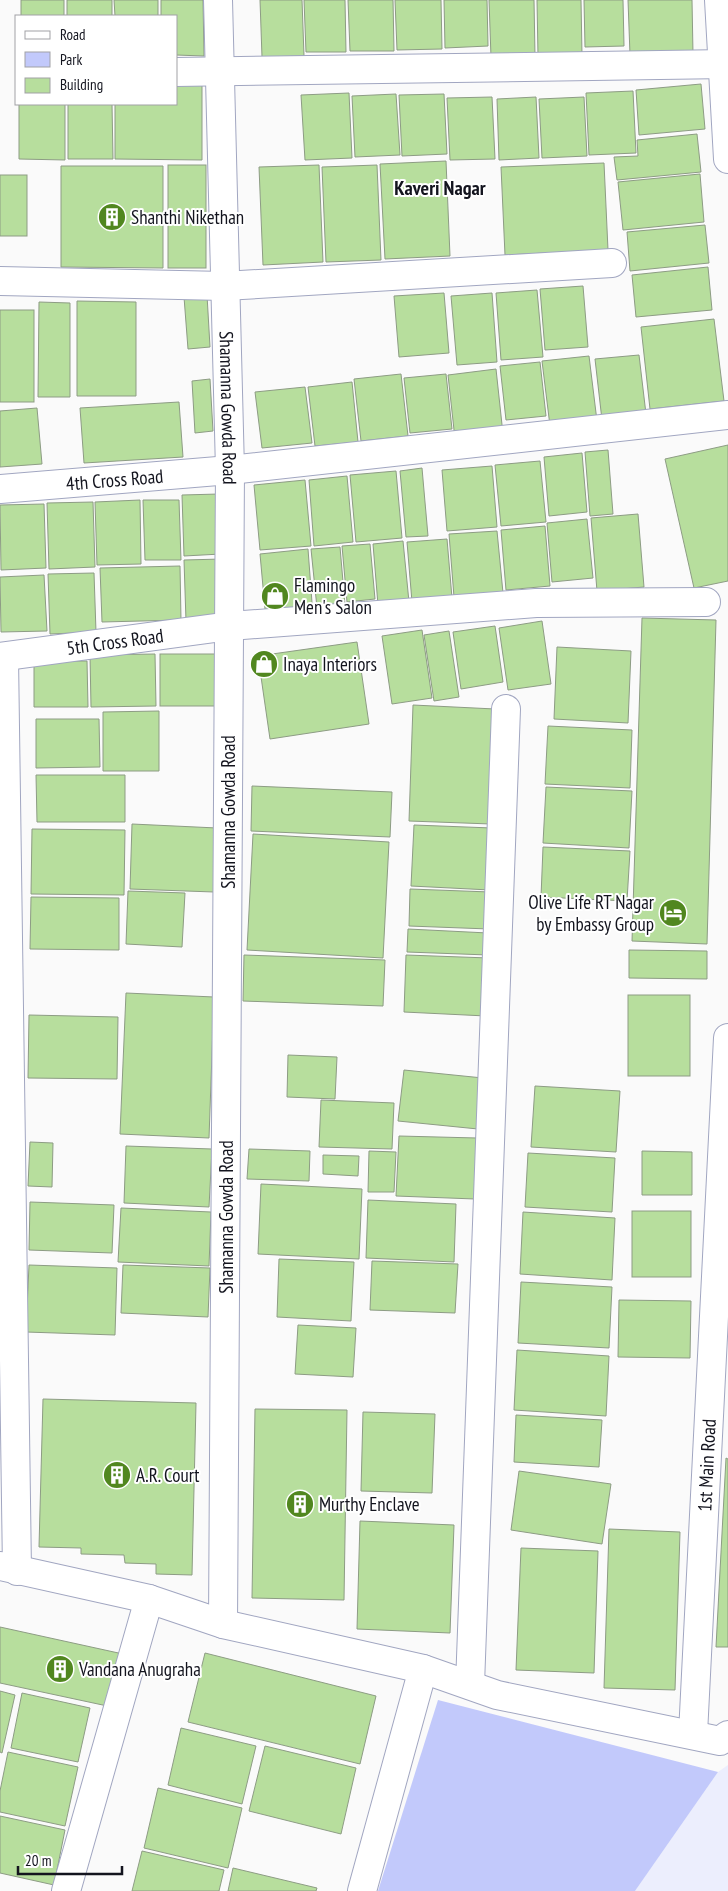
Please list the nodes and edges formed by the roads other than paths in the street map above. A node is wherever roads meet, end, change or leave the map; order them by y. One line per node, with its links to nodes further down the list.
1 (218, 0): 5 (street, Shamanna Gowda Road)
2 (719, 0): 3 (street)
3 (726, 64): 5 (street); 6 (street)
4 (178, 72): 5 (street)
5 (219, 72): 9 (street, Shamanna Gowda Road)
6 (728, 159)
7 (612, 263): 9 (street)
8 (0, 281): 9 (street)
9 (224, 286): 11 (street, Shamanna Gowda Road)
10 (728, 415): 11 (street, 4th Cross Road)
11 (230, 470): 12 (street, 4th Cross Road); 14 (street, Shamanna Gowda Road)
12 (0, 489)
13 (706, 602): 14 (street, 5th Cross Road)
14 (230, 626): 15 (street, 5th Cross Road); 20 (street, Shamanna Gowda Road)
15 (2, 657): 18 (street)
16 (506, 709): 22 (street)
17 (728, 1038): 23 (street, 1st Main Road)
18 (9, 1568): 19 (street)
19 (149, 1600): 20 (street); 25 (street)
20 (223, 1624): 21 (street)
21 (424, 1669): 22 (street); 26 (street)
22 (470, 1685): 23 (street)
23 (693, 1734): 24 (street)
24 (728, 1735)
25 (66, 1891)
26 (362, 1891)

